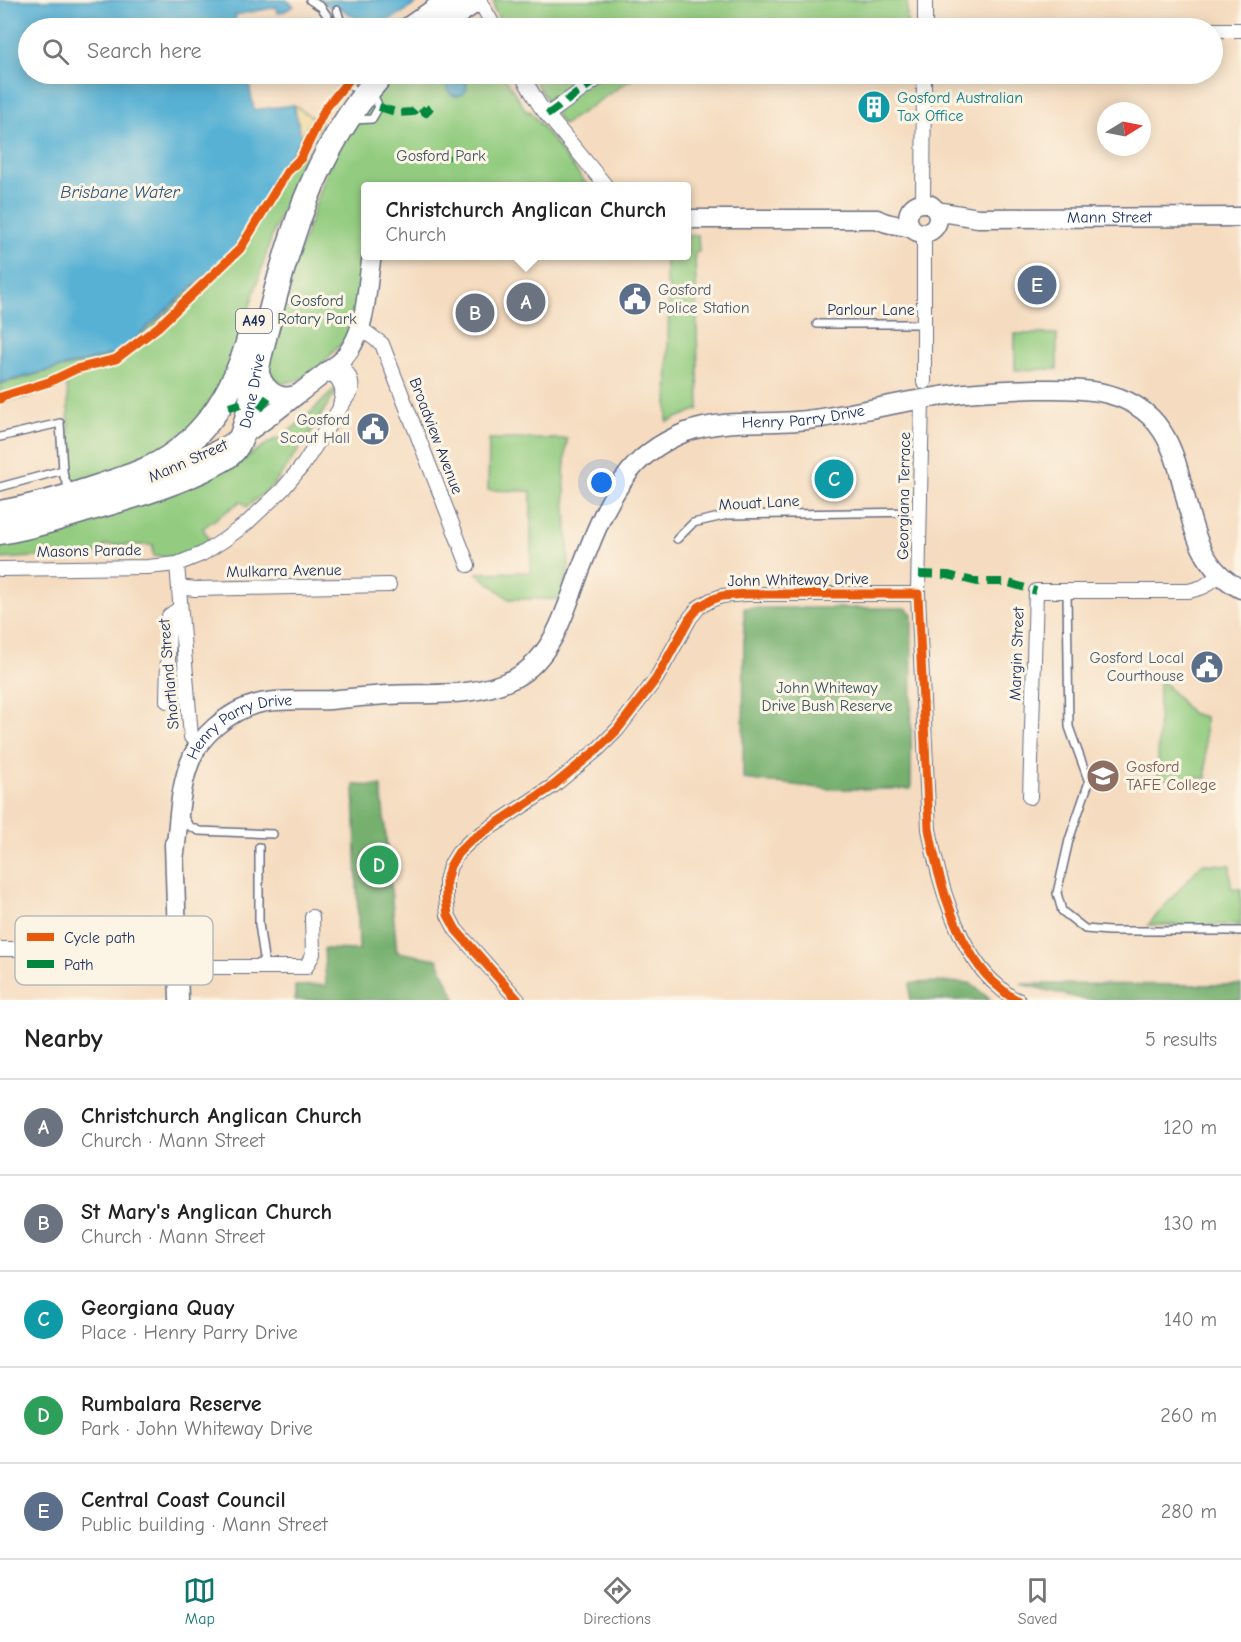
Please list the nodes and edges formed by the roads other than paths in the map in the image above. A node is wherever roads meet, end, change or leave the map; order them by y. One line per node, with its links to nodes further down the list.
1 (310, 0): 6 (lane)
2 (451, 0): 8 (highway)
3 (477, 0): 9 (highway); 10 (street)
4 (925, 0): 11 (street)
5 (337, 10): 7 (lane)
6 (329, 18)
7 (340, 18)
8 (425, 18)
9 (449, 18)
10 (489, 18)
11 (925, 18)
12 (1223, 30): 13 (street)
13 (1241, 30)
14 (360, 84): 37 (highway, Dane Drive / A49)
15 (361, 84): 28 (highway, Dane Drive / A49)
16 (527, 84): 19 (street)
17 (590, 84): 19 (street)
18 (924, 84): 23 (street, Georgiana Terrace)
19 (547, 115): 20 (street)
20 (603, 182)
21 (1241, 217): 23 (main road, Mann Street)
22 (691, 219): 23 (main road, Mann Street)
23 (923, 219): 26 (street, Georgiana Terrace)
24 (371, 260): 27 (main road, Mann Street)
25 (817, 324): 26 (lane, Parlour Lane)
26 (924, 324): 30 (street, Georgiana Terrace)
27 (360, 328): 29 (main road, Mann Street); 43 (street, Broadview Avenue)
28 (258, 365): 31 (main road); 32 (highway, Dane Drive / A49)
29 (334, 368): 31 (main road, Mann Street); 34 (main road, Mann Street); 42 (street, Masons Parade)
30 (923, 391): 38 (street, Georgiana Terrace); 45 (main road, Henry Parry Drive); 52 (main road, Henry Parry Drive)
31 (298, 394): 32 (main road, Mann Street)
32 (242, 436): 34 (highway, Dane Drive / A49); 37 (main road, Mann Street)
33 (0, 437): 35 (lane)
34 (221, 460): 40 (highway, Dane Drive / A49)
35 (63, 470): 36 (lane); 37 (lane)
36 (0, 487)
37 (79, 493): 39 (highway, Dane Drive / A49)
38 (921, 512): 41 (lane, Mouat Lane); 50 (street, Georgiana Terrace)
39 (0, 513)
40 (0, 532)
41 (677, 539)
42 (177, 564): 44 (street, Masons Parade); 47 (street, Shortland Street)
43 (468, 565)
44 (0, 569)
45 (1220, 575): 48 (main road, Henry Parry Drive); 49 (street, Margin Street)
46 (389, 585): 47 (street, Mulkarra Avenue)
47 (179, 587): 51 (street, Shortland Street)
48 (1241, 589)
49 (1067, 592): 55 (street, Margin Street); 62 (lane)
50 (918, 594): 65 (street, John Whiteway Drive); 66 (street)
51 (180, 608): 53 (street, Shortland Street); 54 (street, Shortland Street)
52 (387, 695): 54 (main road, Henry Parry Drive); 56 (main road, Henry Parry Drive)
53 (167, 701)
54 (191, 737): 59 (main road, Henry Parry Drive)
55 (1030, 797)
56 (180, 811): 57 (lane); 59 (main road, Henry Parry Drive)
57 (273, 834)
58 (259, 847): 64 (lane)
59 (175, 853): 60 (main road, Henry Parry Drive)
60 (177, 916)
61 (312, 917): 64 (street)
62 (1241, 931)
63 (213, 967): 64 (street)
64 (258, 967)
65 (518, 1000)
66 (1018, 1000)

